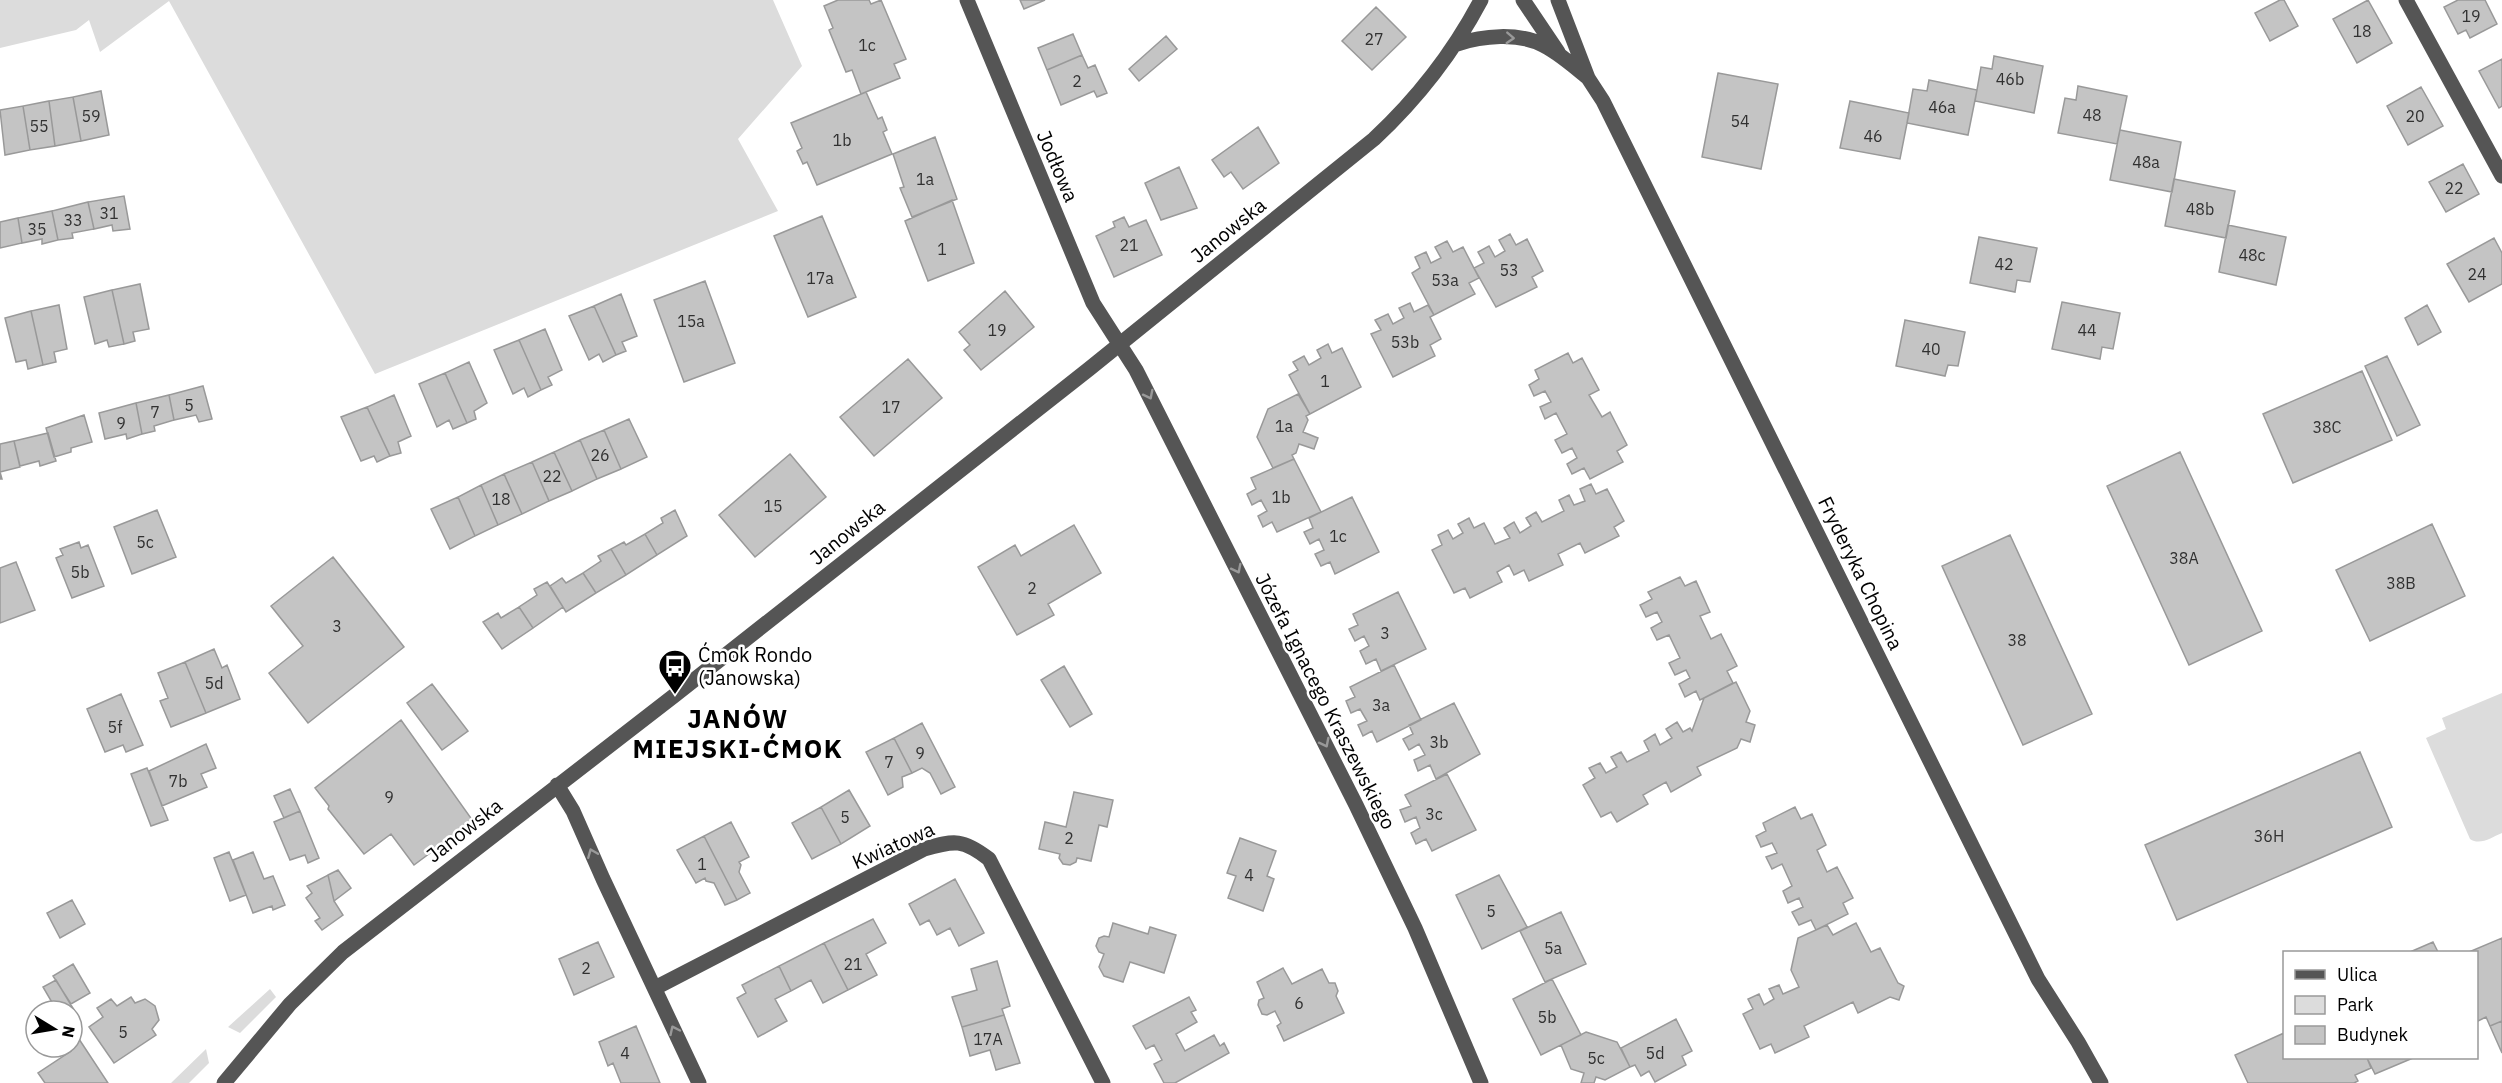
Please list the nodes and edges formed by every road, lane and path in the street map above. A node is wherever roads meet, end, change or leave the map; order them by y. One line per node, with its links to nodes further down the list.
1 (967, 0): 10 (street, Jodłowa)
2 (1481, 0): 6 (street, Janowska)
3 (1523, 0): 7 (street, Fryderyka Chopina)
4 (1558, 0): 8 (street, Fryderyka Chopina)
5 (2406, 0): 9 (street)
6 (1457, 44): 7 (street, Fryderyka Chopina, one-way to 7); 10 (street, Janowska)
7 (1559, 55): 8 (street, Fryderyka Chopina)
8 (1588, 78): 17 (street, Fryderyka Chopina)
9 (2502, 176)
10 (1118, 345): 11 (street, Janowska); 16 (street, Józefa Ignacego Kraszewskiego, one-way to 16)
11 (558, 785): 12 (street, one-way to 11); 13 (street, Janowska)
12 (655, 988): 14 (street, one-way to 12); 15 (street, Kwiatowa)
13 (224, 1083)
14 (699, 1083)
15 (1103, 1083)
16 (1481, 1083)
17 (2101, 1083)

